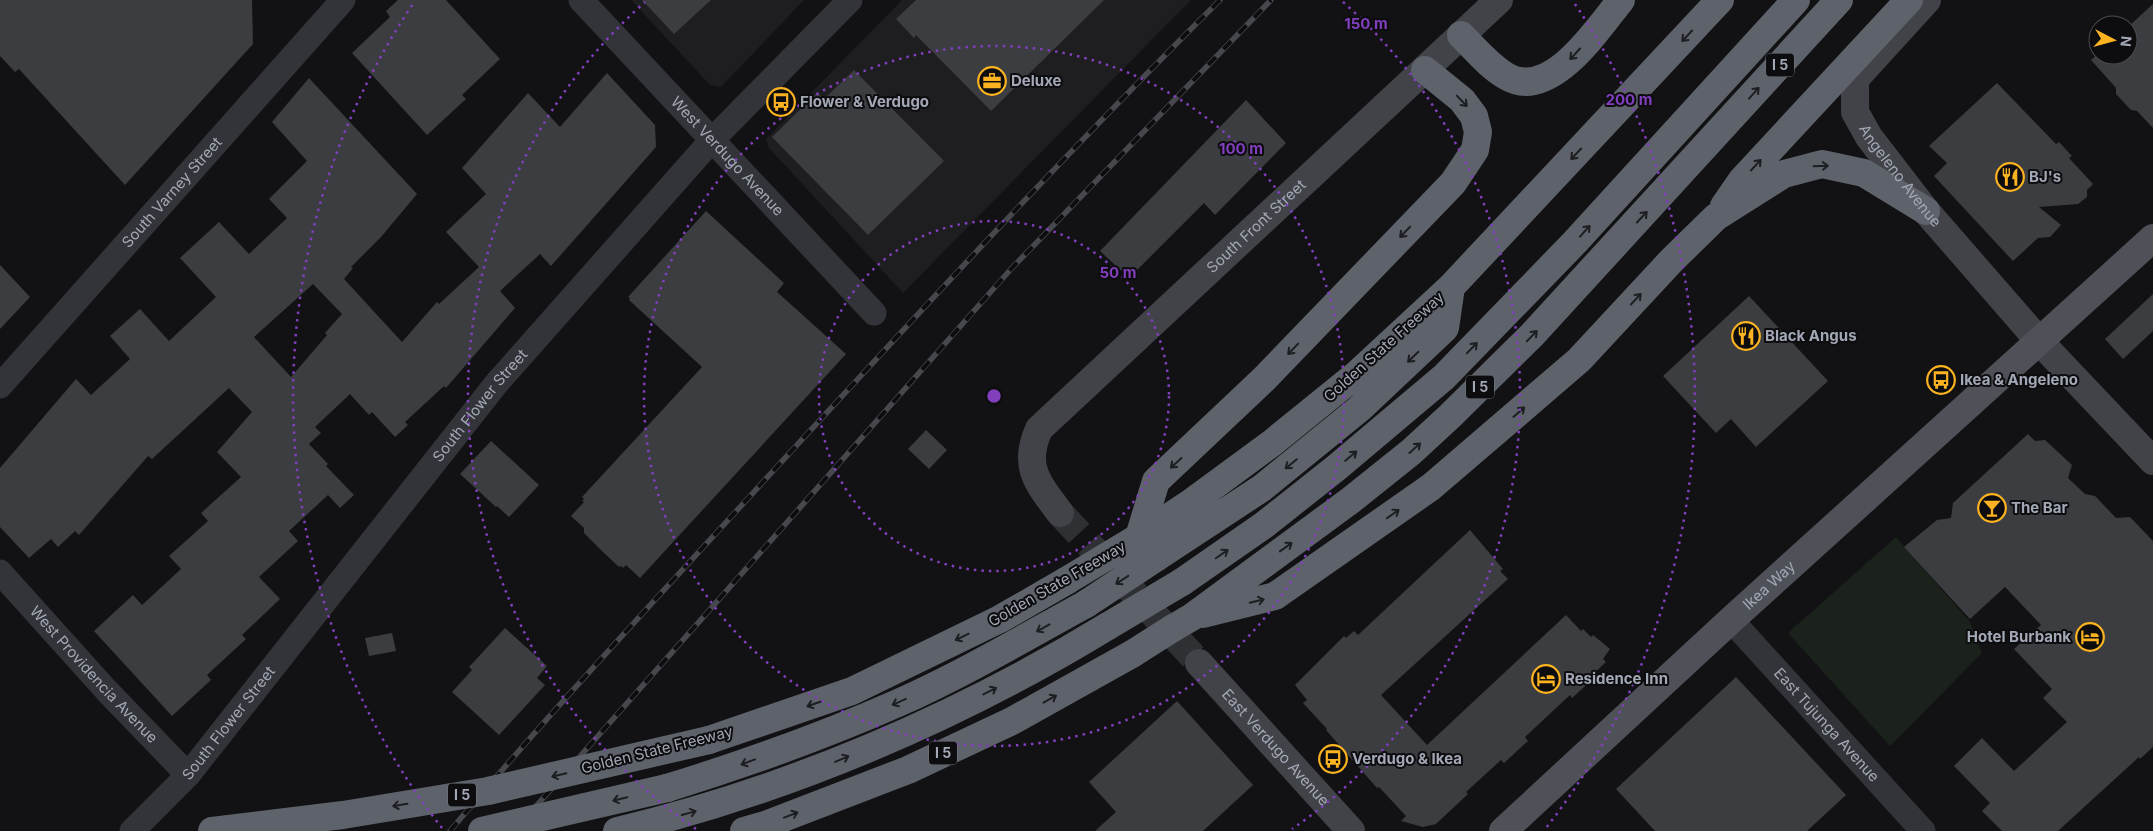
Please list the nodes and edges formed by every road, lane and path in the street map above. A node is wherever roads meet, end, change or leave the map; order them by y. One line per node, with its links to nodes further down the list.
1 (343, 0): 20 (street, South Varney Street)
2 (581, 0): 13 (street, West Verdugo Avenue)
3 (850, 0): 13 (street, South Flower Street)
4 (1499, 0): 11 (main road, South Front Street)
5 (1621, 0): 11 (highway, one-way to 11)
6 (1720, 0): 17 (highway, Golden State Freeway / I 5, one-way to 17)
7 (1796, 0): 29 (highway, one-way to 7, bridge)
8 (1839, 0): 25 (highway, I 5, one-way to 8)
9 (1909, 0): 15 (highway, one-way to 9)
10 (1927, 0): 14 (main road, Angeleno Avenue)
11 (1461, 35): 12 (main road, South Front Street)
12 (1425, 70): 22 (main road, South Front Street); 23 (highway, one-way to 23)
13 (711, 141): 18 (street, West Verdugo Avenue); 28 (street, South Flower Street)
14 (1926, 211): 15 (highway, one-way to 14); 19 (main road, Angeleno Avenue)
15 (1716, 217): 25 (highway, one-way to 15)
16 (2153, 238): 19 (main road, Ikea Way)
17 (1452, 287): 23 (highway, Golden State Freeway / I 5); 32 (highway, one-way to 32, bridge)
18 (874, 313)
19 (2040, 342): 21 (main road, Angeleno Avenue); 26 (main road, Ikea Way)
20 (0, 386)
21 (2153, 461)
22 (1060, 513)
23 (1139, 537): 31 (highway, Golden State Freeway / I 5, one-way to 31, bridge)
24 (0, 572): 28 (street, West Providencia Avenue)
25 (1202, 612): 33 (highway, I 5, one-way to 25, bridge)
26 (1731, 620): 35 (main road, Ikea Way); 36 (street, East Tujunga Avenue)
27 (1199, 664): 34 (main road, East Verdugo Avenue)
28 (188, 775): 30 (street, South Flower Street)
29 (629, 828)
30 (132, 831)
31 (212, 831)
32 (482, 831)
33 (744, 831)
34 (1351, 831)
35 (1503, 831)
36 (1923, 831)

